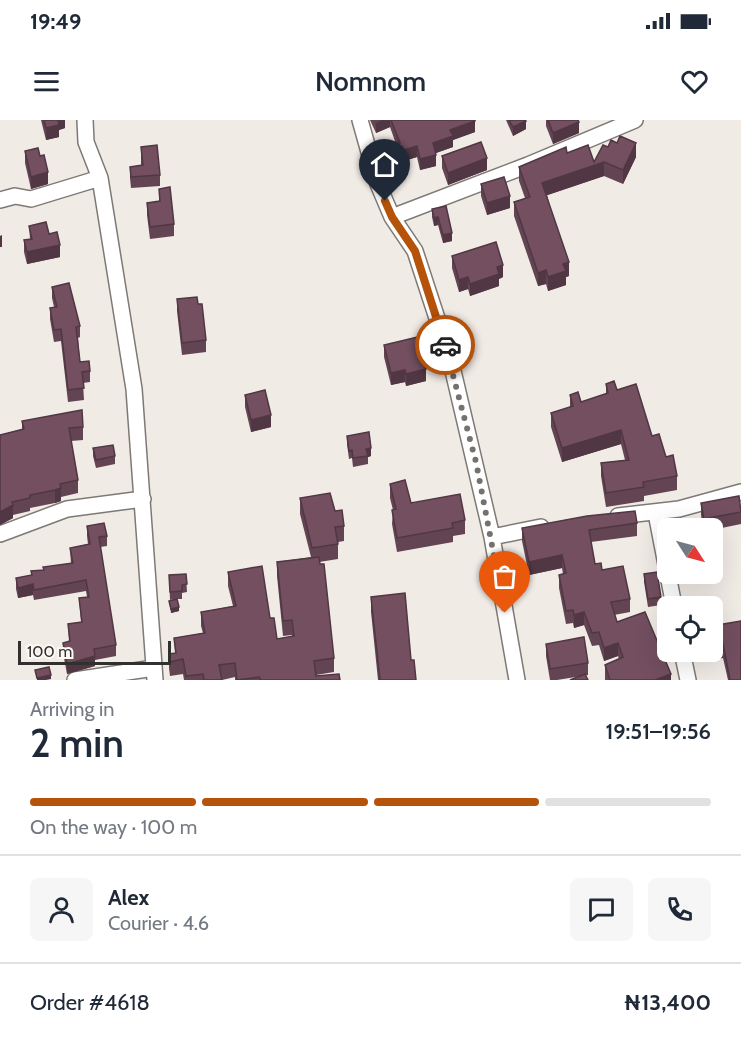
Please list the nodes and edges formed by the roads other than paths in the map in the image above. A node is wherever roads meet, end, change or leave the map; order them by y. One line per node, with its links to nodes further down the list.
1 (85, 120): 4 (street)
2 (360, 120): 6 (street)
3 (626, 122): 6 (street)
4 (100, 178): 5 (street); 8 (street)
5 (0, 200)
6 (392, 217): 13 (street)
7 (741, 492): 9 (street)
8 (143, 499): 12 (street); 16 (street)
9 (656, 513): 10 (street); 14 (street)
10 (599, 517)
11 (555, 524): 13 (street)
12 (0, 534)
13 (492, 537): 18 (street)
14 (672, 596)
15 (684, 662): 19 (street)
16 (155, 674): 17 (street)
17 (75, 680)
18 (517, 680)
19 (688, 680)

